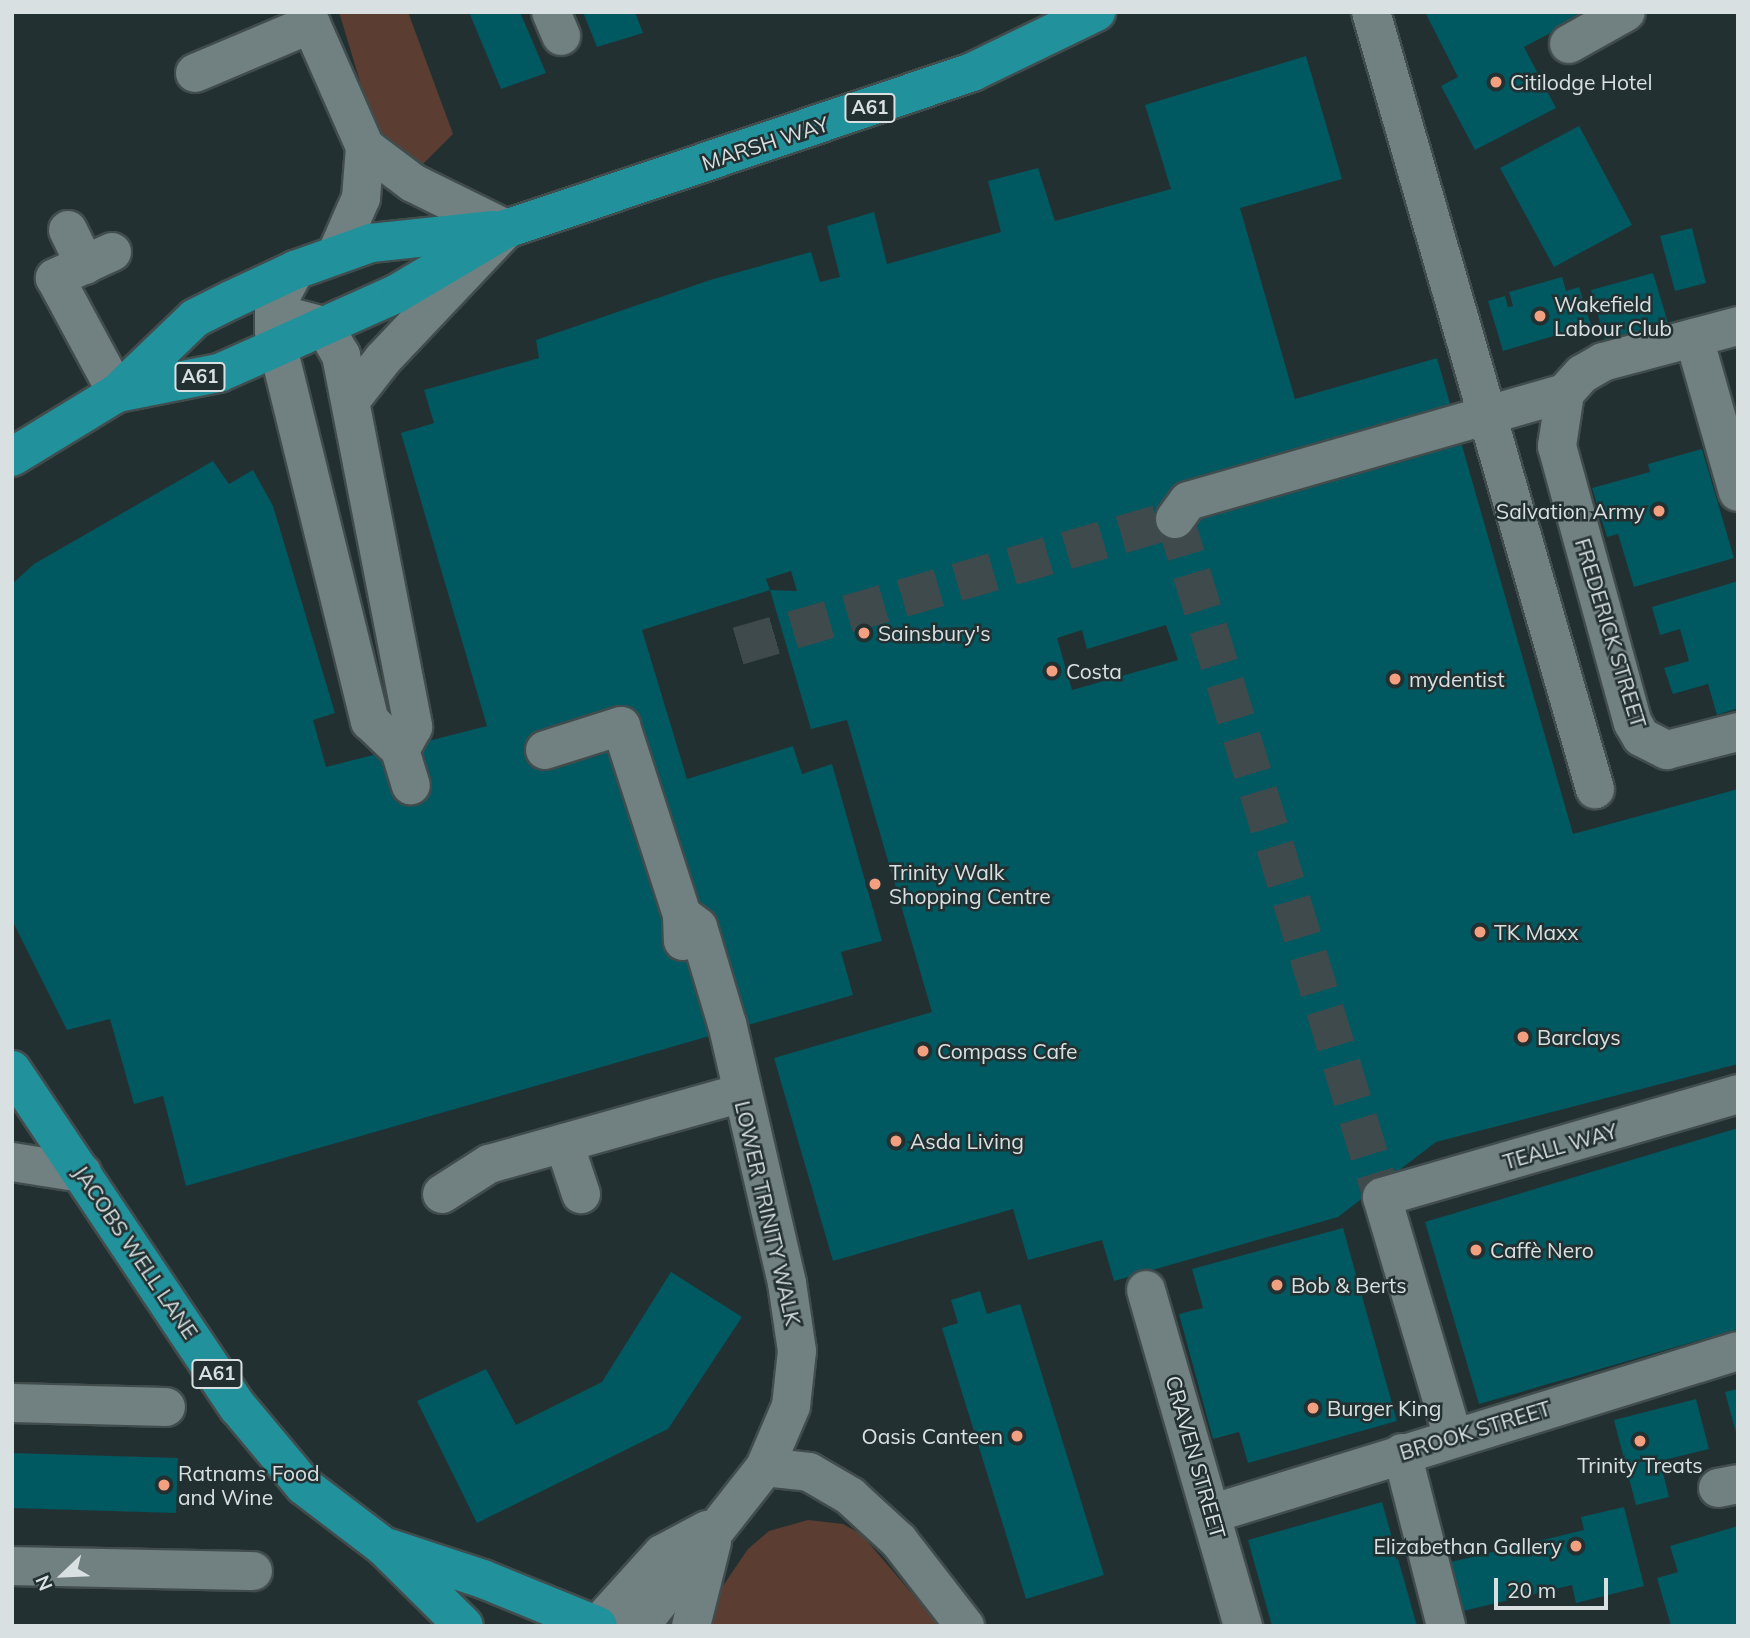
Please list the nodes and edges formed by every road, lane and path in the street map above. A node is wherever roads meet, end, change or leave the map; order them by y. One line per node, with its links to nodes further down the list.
1 (1096, 12): 8 (highway, MARSH WAY / A61)
2 (1350, 12): 4 (street)
3 (1626, 12): 5 (street)
4 (1373, 27): 21 (street)
5 (1569, 44)
6 (195, 73): 7 (street)
7 (365, 147): 8 (street); 10 (street)
8 (506, 229): 10 (highway, MARSH WAY / A61); 14 (highway, MARSH WAY / A61); 20 (street)
9 (68, 230): 18 (street)
10 (336, 254): 11 (highway, MARSH WAY / A61)
11 (295, 270): 12 (highway, MARSH WAY / A61); 13 (street)
12 (230, 300): 13 (street); 18 (highway, MARSH WAY / A61)
13 (274, 309): 14 (street); 17 (street)
14 (324, 326): 17 (highway, MARSH WAY / A61); 20 (street)
15 (1738, 326): 16 (street)
16 (1694, 338): 19 (street); 23 (street)
17 (279, 348): 18 (highway, MARSH WAY / A61); 26 (street)
18 (117, 393): 22 (highway, MARSH WAY / A61)
19 (1565, 393): 21 (street); 25 (street, FREDERICK STREET)
20 (351, 400): 26 (street)
21 (1488, 415): 24 (street); 29 (street)
22 (12, 457)
23 (1738, 492)
24 (1175, 519)
25 (1738, 732)
26 (400, 750): 28 (street)
27 (545, 750): 31 (street, LOWER TRINITY WALK)
28 (411, 785)
29 (1595, 789)
30 (12, 1070): 35 (highway, JACOBS WELL LANE / A61)
31 (741, 1093): 33 (street); 44 (street, LOWER TRINITY WALK)
32 (1738, 1094): 42 (street, TEALL WAY)
33 (564, 1143): 36 (street); 37 (street)
34 (12, 1162): 35 (street)
35 (82, 1173): 47 (highway, JACOBS WELL LANE / A61)
36 (442, 1194)
37 (581, 1194)
38 (1146, 1290): 45 (street, CRAVEN STREET)
39 (1738, 1351): 42 (street, BROOK STREET)
40 (12, 1403): 41 (street)
41 (166, 1407)
42 (1453, 1437): 43 (street, BROOK STREET)
43 (1402, 1452): 45 (street, BROOK STREET); 56 (street)
44 (765, 1467): 46 (street, LOWER TRINITY WALK); 54 (street)
45 (1213, 1513): 55 (street, CRAVEN STREET)
46 (718, 1524): 50 (street); 52 (street, LOWER TRINITY WALK); 53 (street)
47 (384, 1547): 50 (highway, JACOBS WELL LANE / A61); 51 (highway, JACOBS WELL LANE / A61)
48 (12, 1566): 49 (street)
49 (253, 1571)
50 (597, 1625)
51 (464, 1626)
52 (640, 1626)
53 (691, 1626)
54 (965, 1626)
55 (1243, 1626)
56 (1446, 1626)

